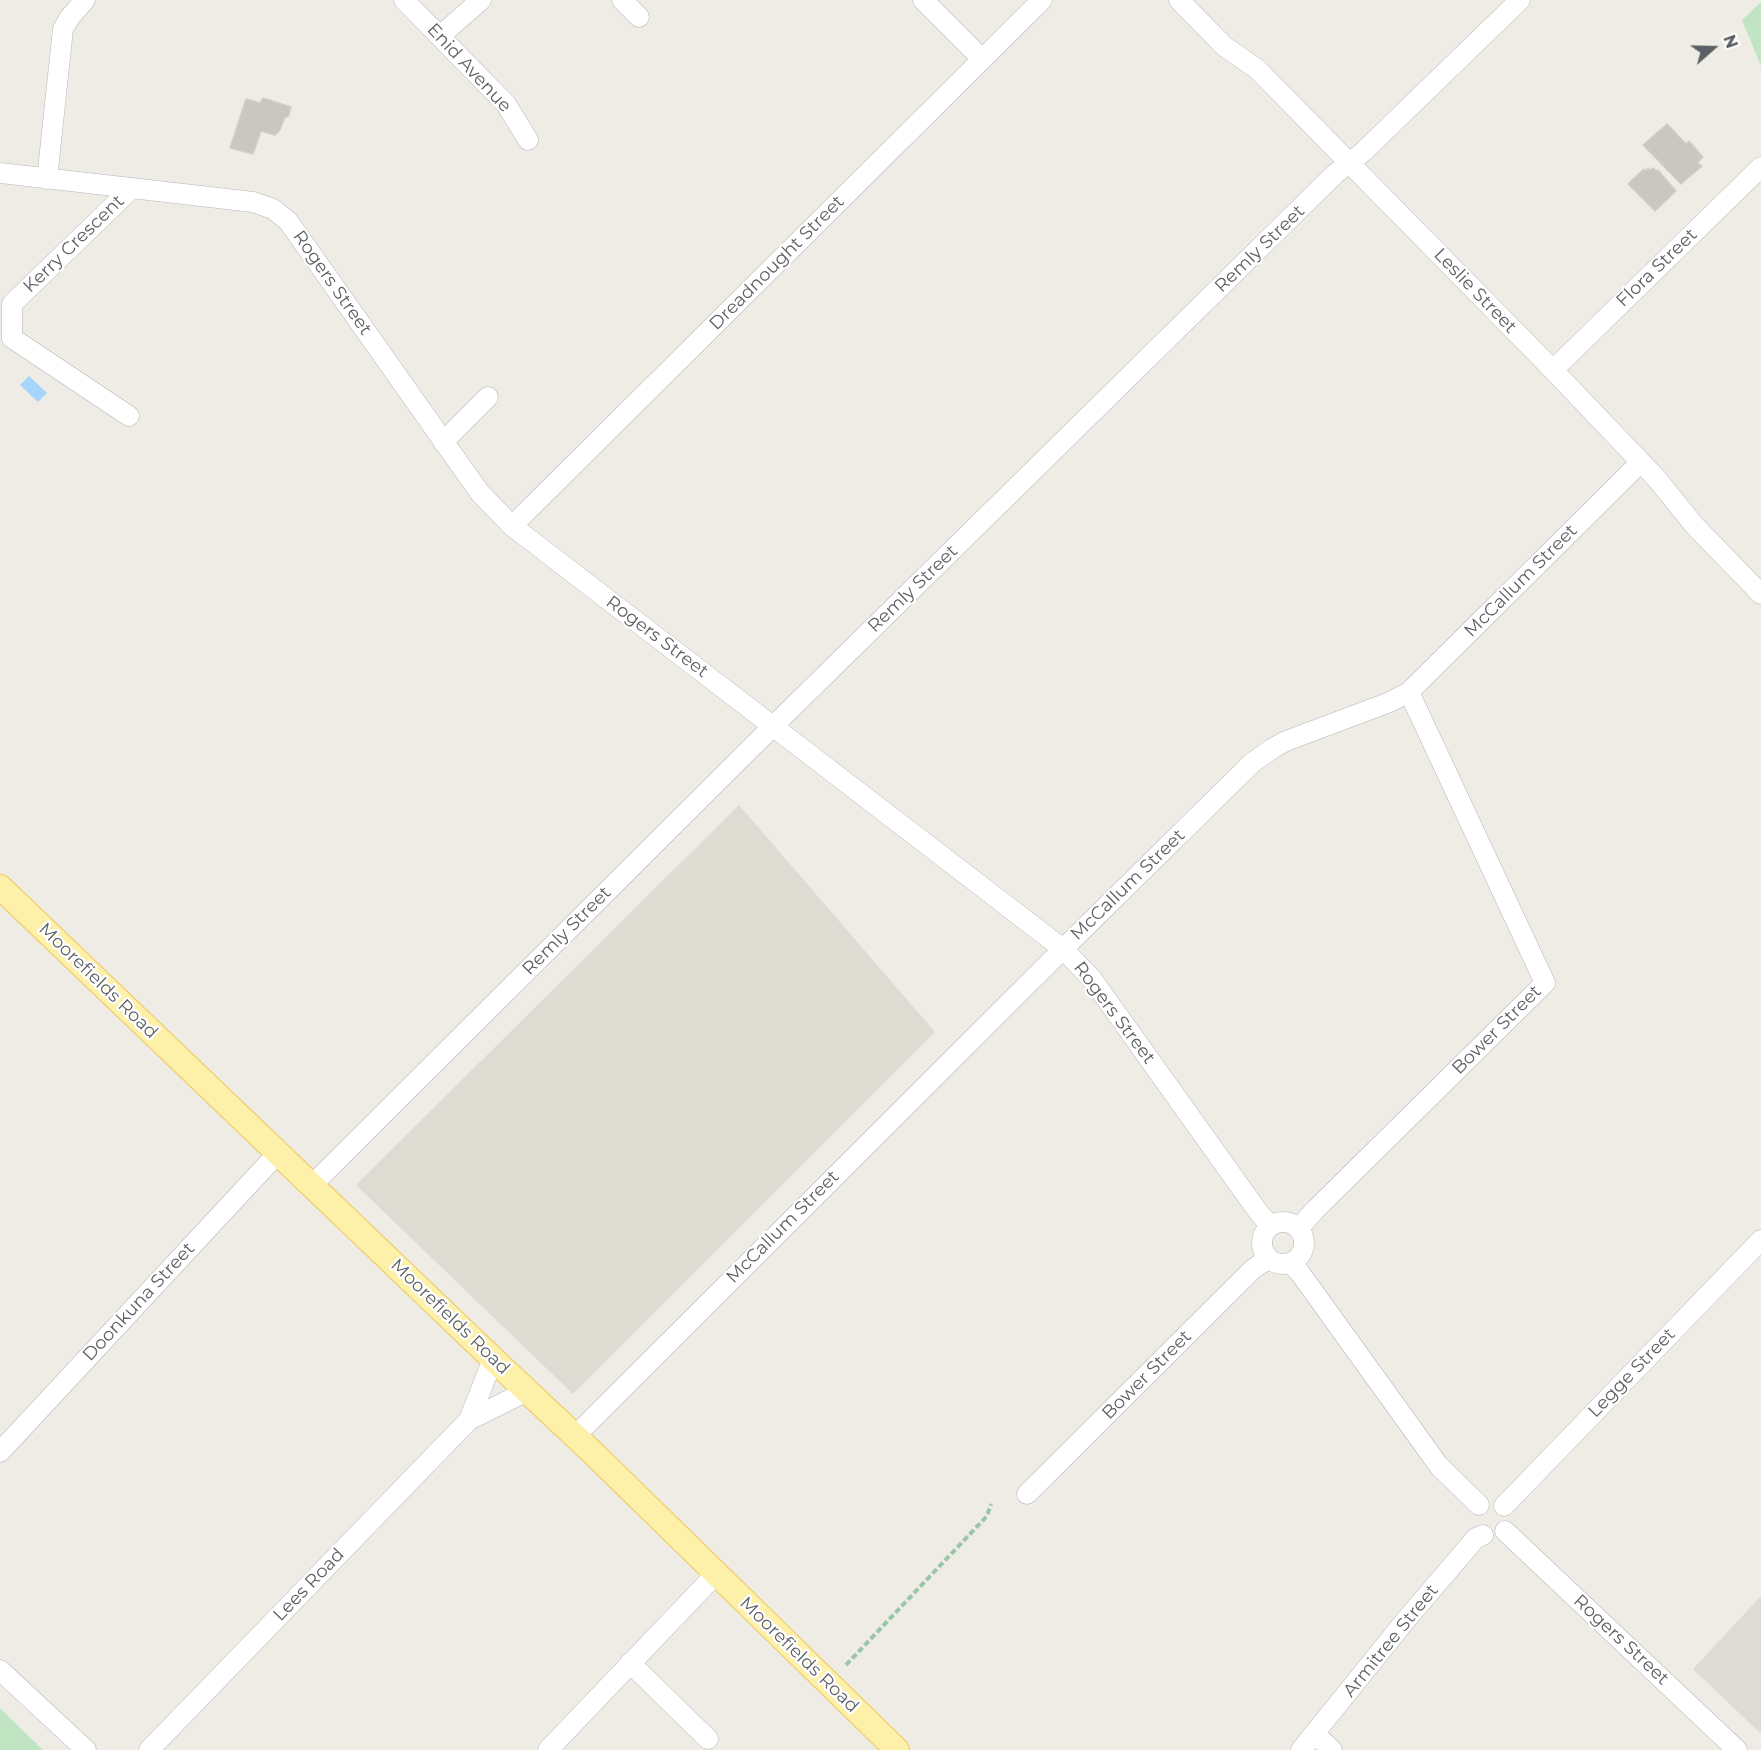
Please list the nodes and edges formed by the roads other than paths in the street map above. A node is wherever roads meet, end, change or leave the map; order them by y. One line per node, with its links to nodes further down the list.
1 (84, 0): 16 (street)
2 (404, 0): 10 (street, Enid Avenue)
3 (481, 0): 10 (street)
4 (622, 0): 9 (street)
5 (923, 0): 11 (street)
6 (1042, 0): 11 (street, Dreadnought Street)
7 (1179, 0): 13 (street, Leslie Street)
8 (1520, 0): 13 (street, Remly Street)
9 (639, 17)
10 (440, 36): 12 (street, Enid Avenue)
11 (982, 59): 23 (street, Dreadnought Street)
12 (528, 140)
13 (1350, 163): 18 (street, Leslie Street); 26 (street, Remly Street)
14 (1761, 167): 18 (street, Flora Street)
15 (0, 173): 16 (street, Rogers Street)
16 (47, 179): 17 (street, Rogers Street)
17 (132, 188): 20 (street, Kerry Crescent); 21 (street, Rogers Street)
18 (1552, 370): 22 (street, Leslie Street)
19 (488, 397): 21 (street)
20 (129, 416)
21 (443, 442): 23 (street, Rogers Street)
22 (1641, 462): 24 (street, Leslie Street); 25 (street, McCallum Street)
23 (512, 526): 26 (street, Rogers Street)
24 (1761, 594)
25 (1409, 692): 28 (street, McCallum Street); 32 (street, Bower Street)
26 (774, 726): 28 (street, Rogers Street); 30 (street, Remly Street)
27 (0, 887): 29 (main road, Moorefields Road)
28 (1063, 949): 31 (street, Rogers Street); 39 (street, McCallum Street)
29 (278, 1153): 30 (main road, Moorefields Road); 40 (street, Doonkuna Street)
30 (312, 1185): 36 (main road, Moorefields Road)
31 (1270, 1225): 32 (street); 34 (street)
32 (1299, 1228): 35 (street)
33 (1761, 1240): 43 (street, Legge Street)
34 (1268, 1258): 35 (street); 41 (street, Bower Street)
35 (1291, 1263): 42 (street)
36 (493, 1359): 37 (main road, Moorefields Road); 38 (street, Lees Road)
37 (527, 1391): 38 (street, Lees Road); 39 (main road, Moorefields Road)
38 (469, 1420): 52 (street, Lees Road)
39 (575, 1436): 46 (main road, Moorefields Road)
40 (0, 1452)
41 (1027, 1494)
42 (1479, 1505): 43 (street); 45 (street)
43 (1504, 1506): 44 (street)
44 (1505, 1531): 45 (street); 57 (street, Rogers Street)
45 (1483, 1535): 49 (street, Armitree Street)
46 (716, 1574): 47 (street); 54 (main road, Moorefields Road)
47 (630, 1663): 50 (street); 53 (street)
48 (0, 1670): 51 (street)
49 (1316, 1734): 55 (street, Armitree Street); 56 (street)
50 (708, 1739)
51 (86, 1750)
52 (149, 1750)
53 (548, 1750)
54 (897, 1750)
55 (1301, 1750)
56 (1332, 1750)
57 (1737, 1750)

